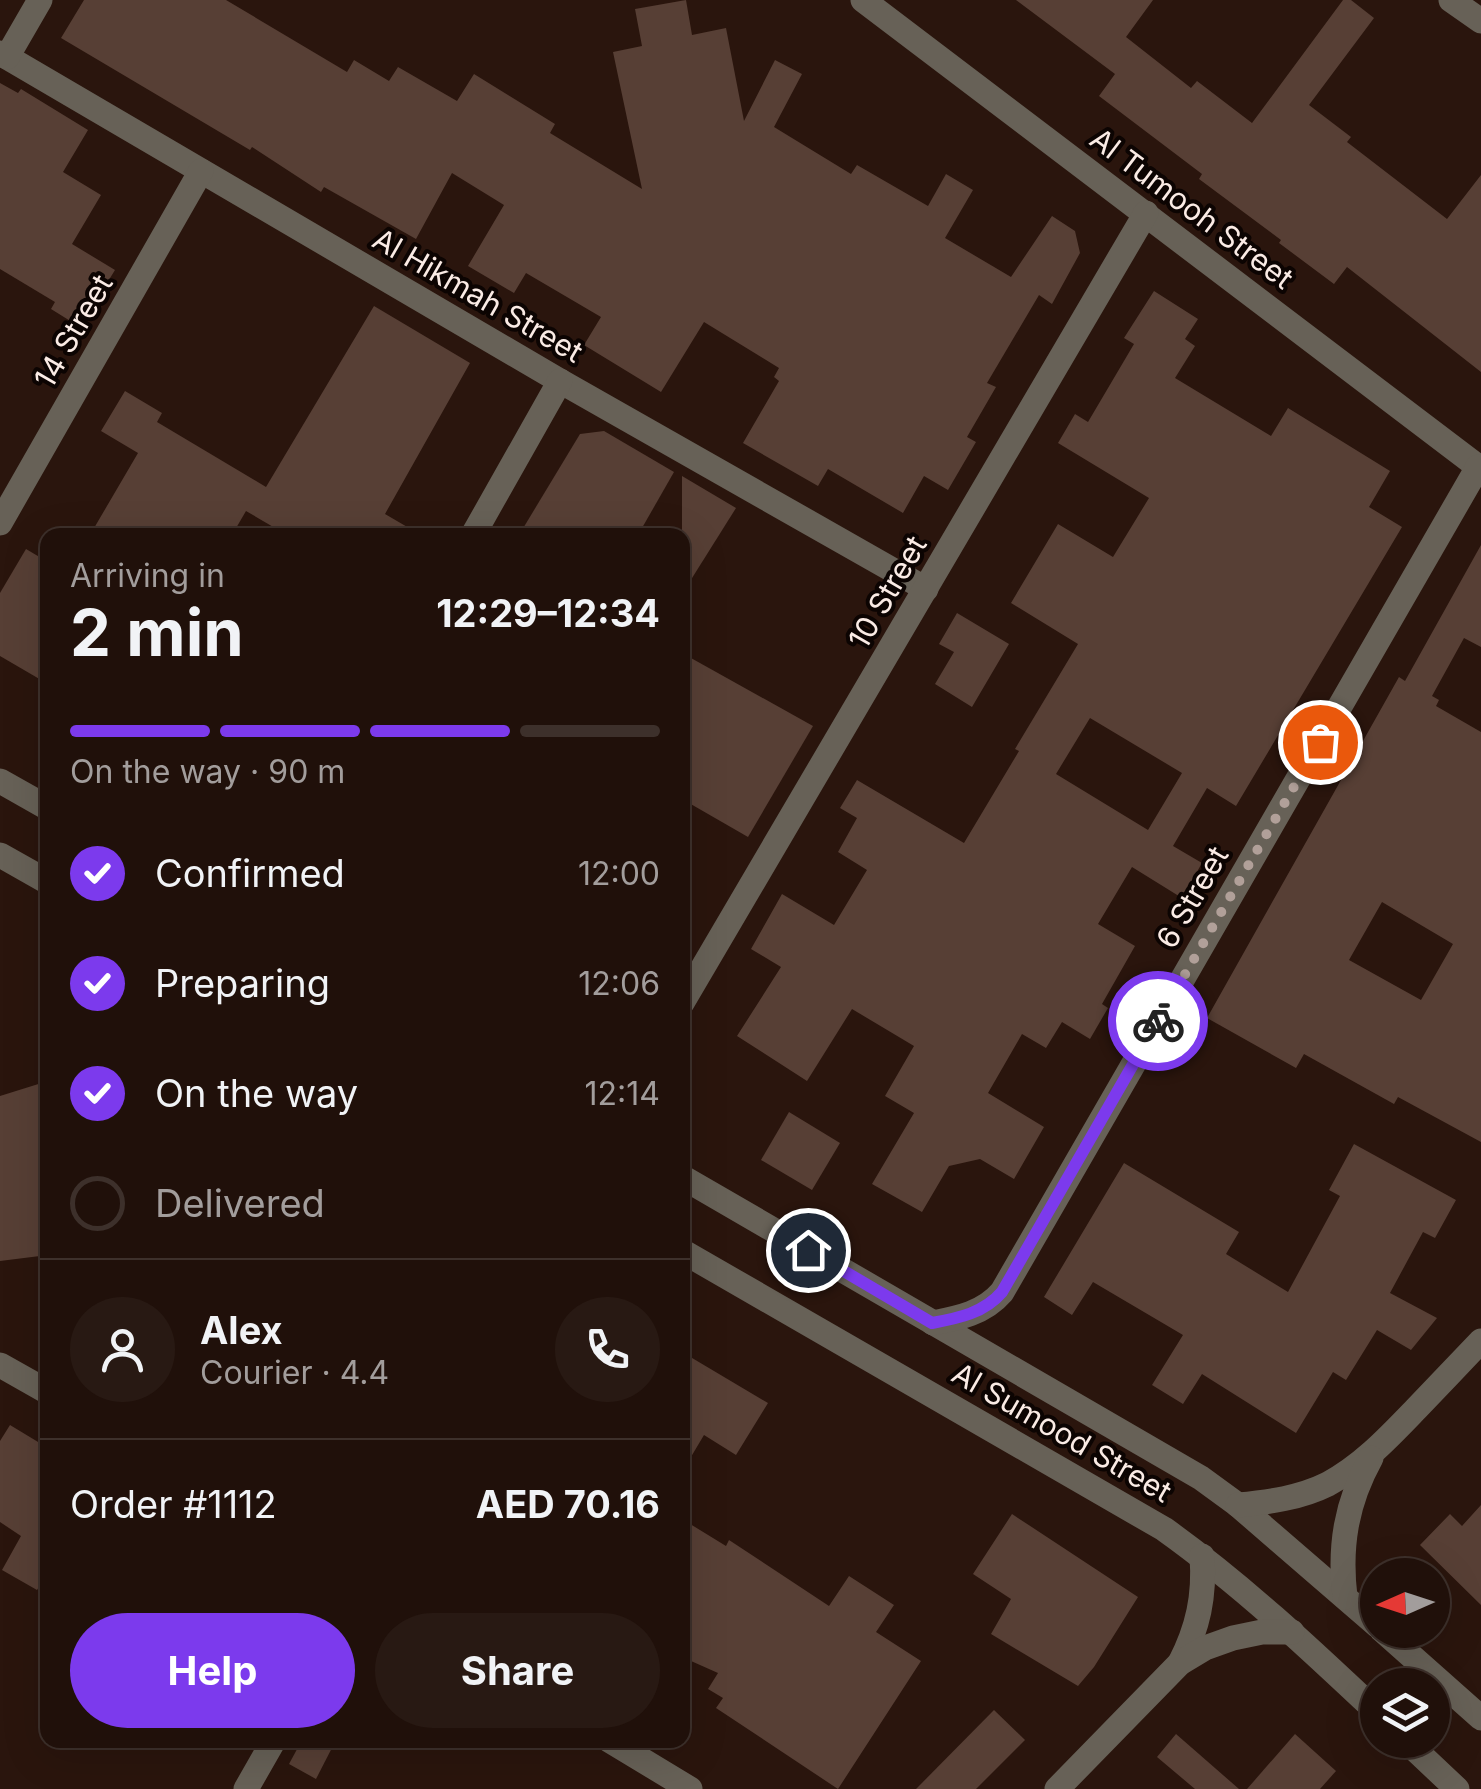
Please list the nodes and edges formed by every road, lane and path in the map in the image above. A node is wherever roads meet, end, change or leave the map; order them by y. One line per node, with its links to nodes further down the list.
1 (40, 0): 5 (street)
2 (863, 0): 7 (street, Al Tumooh Street)
3 (1452, 0): 4 (street)
4 (1481, 22)
5 (3, 56): 6 (street, Al Hikmah Street)
6 (202, 172): 8 (street, Al Hikmah Street); 10 (street, 14 Street)
7 (1146, 213): 9 (street, Al Tumooh Street); 12 (street, 10 Street)
8 (560, 381): 11 (street); 12 (street, Al Hikmah Street)
9 (1480, 468): 20 (street, 6 Street)
10 (0, 523)
11 (477, 528)
12 (926, 589): 17 (street, 10 Street)
13 (0, 781): 14 (street)
14 (40, 804)
15 (0, 856): 16 (street)
16 (40, 878)
17 (690, 989)
18 (690, 1182): 20 (street, Al Sumood Street)
19 (690, 1256): 26 (street, Al Sumood Street)
20 (932, 1323): 25 (street, Al Sumood Street)
21 (1481, 1342): 24 (street)
22 (0, 1365): 23 (street)
23 (40, 1388)
24 (1375, 1452): 25 (street); 27 (street)
25 (1238, 1504): 27 (street, Al Sumood Street)
26 (1202, 1556): 29 (street, Al Sumood Street); 31 (street)
27 (1345, 1597): 28 (street, Al Sumood Street)
28 (1360, 1610)
29 (1292, 1632): 31 (street); 32 (street, Al Sumood Street)
30 (1402, 1648): 33 (street, Al Sumood Street)
31 (1180, 1663): 39 (street)
32 (1360, 1697)
33 (1481, 1718)
34 (269, 1748): 37 (street)
35 (622, 1748): 38 (street)
36 (1425, 1758): 40 (street)
37 (246, 1789)
38 (690, 1789)
39 (1057, 1789)
40 (1457, 1789)

